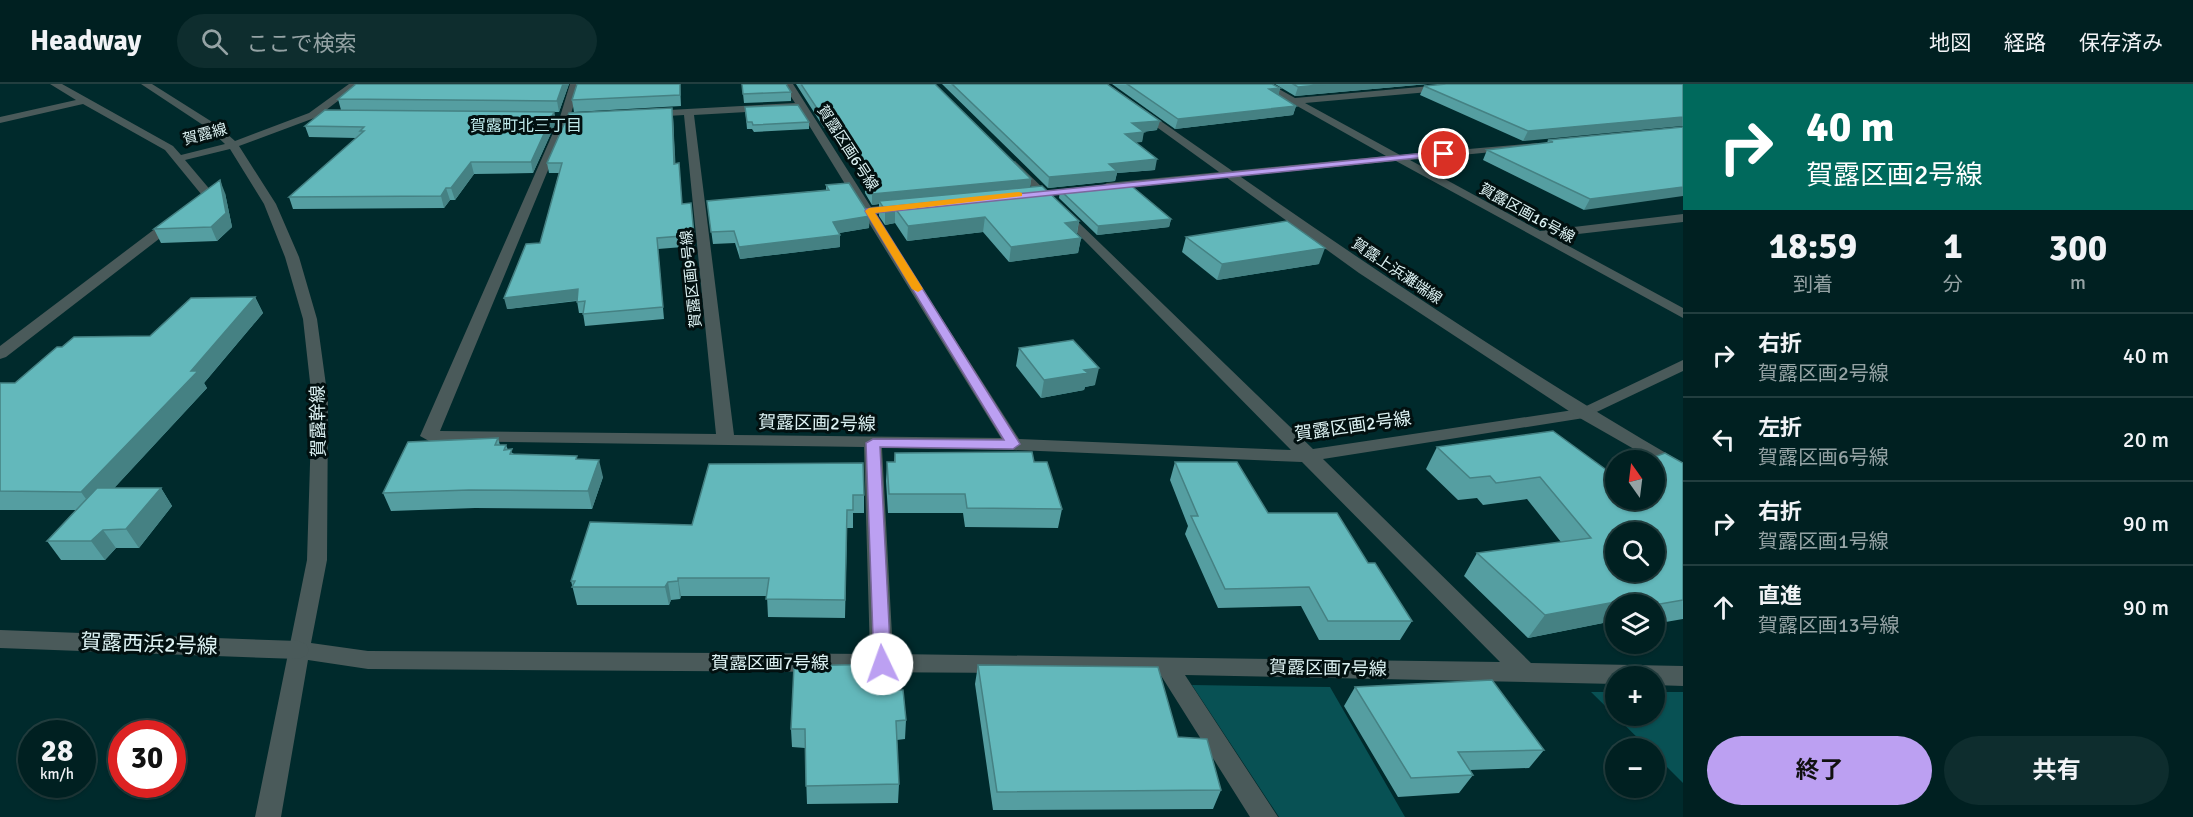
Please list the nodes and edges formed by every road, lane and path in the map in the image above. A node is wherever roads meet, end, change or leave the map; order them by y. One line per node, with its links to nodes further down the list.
1 (55, 84): 9 (street)
2 (146, 84): 17 (street, 賀露幹線)
3 (355, 84): 14 (street, 賀露線)
4 (575, 84): 32 (street, 賀露区画2号線)
5 (788, 84): 11 (street, 賀露区画6号線)
6 (1102, 84): 22 (street, 賀露上浜灘端線)
7 (1263, 84): 10 (street, 賀露区画16号線)
8 (1485, 84): 10 (street)
9 (82, 101): 16 (street); 21 (street)
10 (1293, 101): 20 (street, 賀露区画16号線)
11 (801, 106): 12 (street); 25 (street, 賀露区画6号線)
12 (689, 113): 13 (street); 32 (street, 賀露区画9号線)
13 (644, 114)
14 (313, 115): 15 (street); 17 (street, 賀露線)
15 (337, 116)
16 (0, 120)
17 (232, 145): 21 (street, 賀露線); 38 (street, 賀露幹線)
18 (1540, 145): 20 (street)
19 (1002, 150): 35 (street)
20 (1396, 158): 22 (street); 27 (street, 賀露区画16号線)
21 (178, 159): 29 (street, 賀露線)
22 (1231, 176): 23 (street); 31 (street, 賀露上浜灘端線)
23 (1091, 188)
24 (916, 206): 25 (street)
25 (869, 211): 34 (street, 賀露区画6号線)
26 (1683, 218): 27 (street)
27 (1537, 235): 28 (street, 賀露区画16号線)
28 (1683, 315)
29 (0, 354)
30 (1683, 364): 31 (street, 賀露区画2号線)
31 (1584, 413): 35 (street, 賀露区画2号線); 36 (street, 賀露上浜灘端線)
32 (726, 441): 33 (street, 賀露区画2号線)
33 (873, 443): 34 (street, 賀露区画2号線); 39 (street)
34 (1013, 444): 35 (street, 賀露区画2号線)
35 (1306, 456): 41 (street)
36 (1683, 471)
37 (0, 639): 38 (street, 賀露西浜2号線)
38 (298, 650): 39 (street, 賀露区画7号線); 43 (street, 賀露幹線)
39 (882, 664): 40 (street, 賀露区画7号線)
40 (1166, 665): 41 (street, 賀露区画7号線); 44 (street)
41 (1525, 672): 42 (street, 賀露区画7号線)
42 (1683, 676)
43 (268, 817)
44 (1265, 817)

